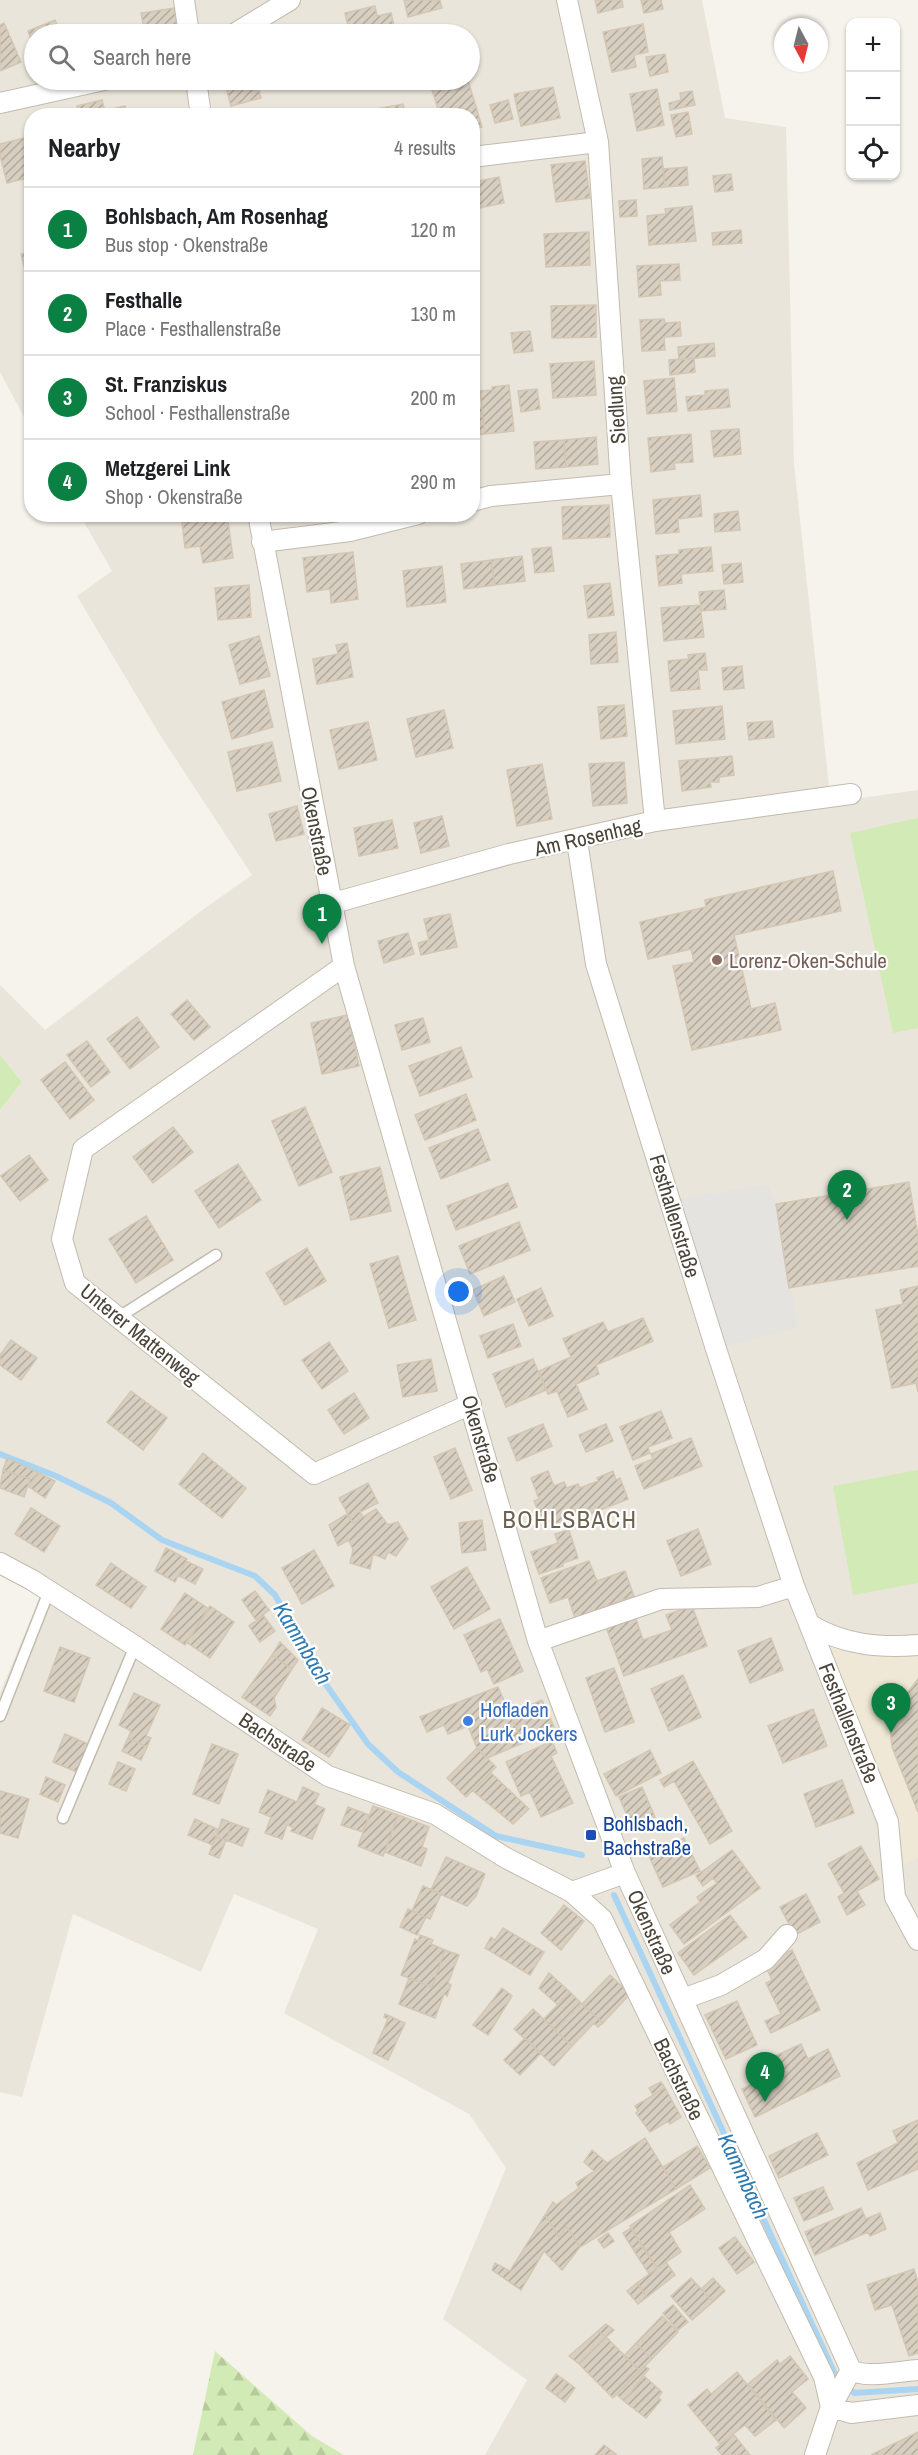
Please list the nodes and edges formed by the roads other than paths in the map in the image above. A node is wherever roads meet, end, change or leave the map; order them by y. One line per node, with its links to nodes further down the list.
1 (184, 0): 4 (street)
2 (290, 0): 5 (street)
3 (567, 0): 10 (street, Siedlung)
4 (188, 24)
5 (250, 24)
6 (59, 90): 8 (street)
7 (197, 90): 9 (street)
8 (0, 103)
9 (200, 108)
10 (598, 141): 11 (street); 12 (street, Siedlung)
11 (480, 156)
12 (621, 484): 13 (street); 18 (street, Siedlung)
13 (480, 499)
14 (259, 522): 16 (street, Okenstraße)
15 (386, 522): 16 (street)
16 (262, 542): 20 (street, Okenstraße)
17 (851, 794): 18 (street, Am Rosenhag)
18 (655, 821): 19 (street, Am Rosenhag)
19 (577, 841): 20 (street, Am Rosenhag); 26 (street, Festhallenstraße)
20 (330, 904): 21 (street, Okenstraße)
21 (344, 966): 23 (street, Unterer Mattenweg); 24 (street, Okenstraße)
22 (216, 1255): 23 (lane)
23 (119, 1317): 24 (street, Unterer Mattenweg)
24 (471, 1404): 29 (street, Okenstraße)
25 (0, 1563): 27 (street, Bachstraße)
26 (794, 1586): 28 (street, Festhallenstraße); 29 (street)
27 (49, 1591): 31 (street, Bachstraße); 32 (lane)
28 (809, 1624): 30 (street, Festhallenstraße); 37 (street, Festhallenstraße)
29 (538, 1641): 34 (street, Okenstraße)
30 (918, 1645)
31 (135, 1646): 33 (lane); 35 (street, Bachstraße)
32 (0, 1716)
33 (63, 1818)
34 (625, 1873): 35 (street); 38 (street, Okenstraße)
35 (572, 1892): 41 (street, Bachstraße)
36 (787, 1935): 38 (street)
37 (918, 1940)
38 (683, 1999): 39 (street, Okenstraße)
39 (851, 2370): 40 (street); 41 (street)
40 (918, 2370)
41 (834, 2401): 42 (street); 43 (street)
42 (918, 2405)
43 (815, 2455)

